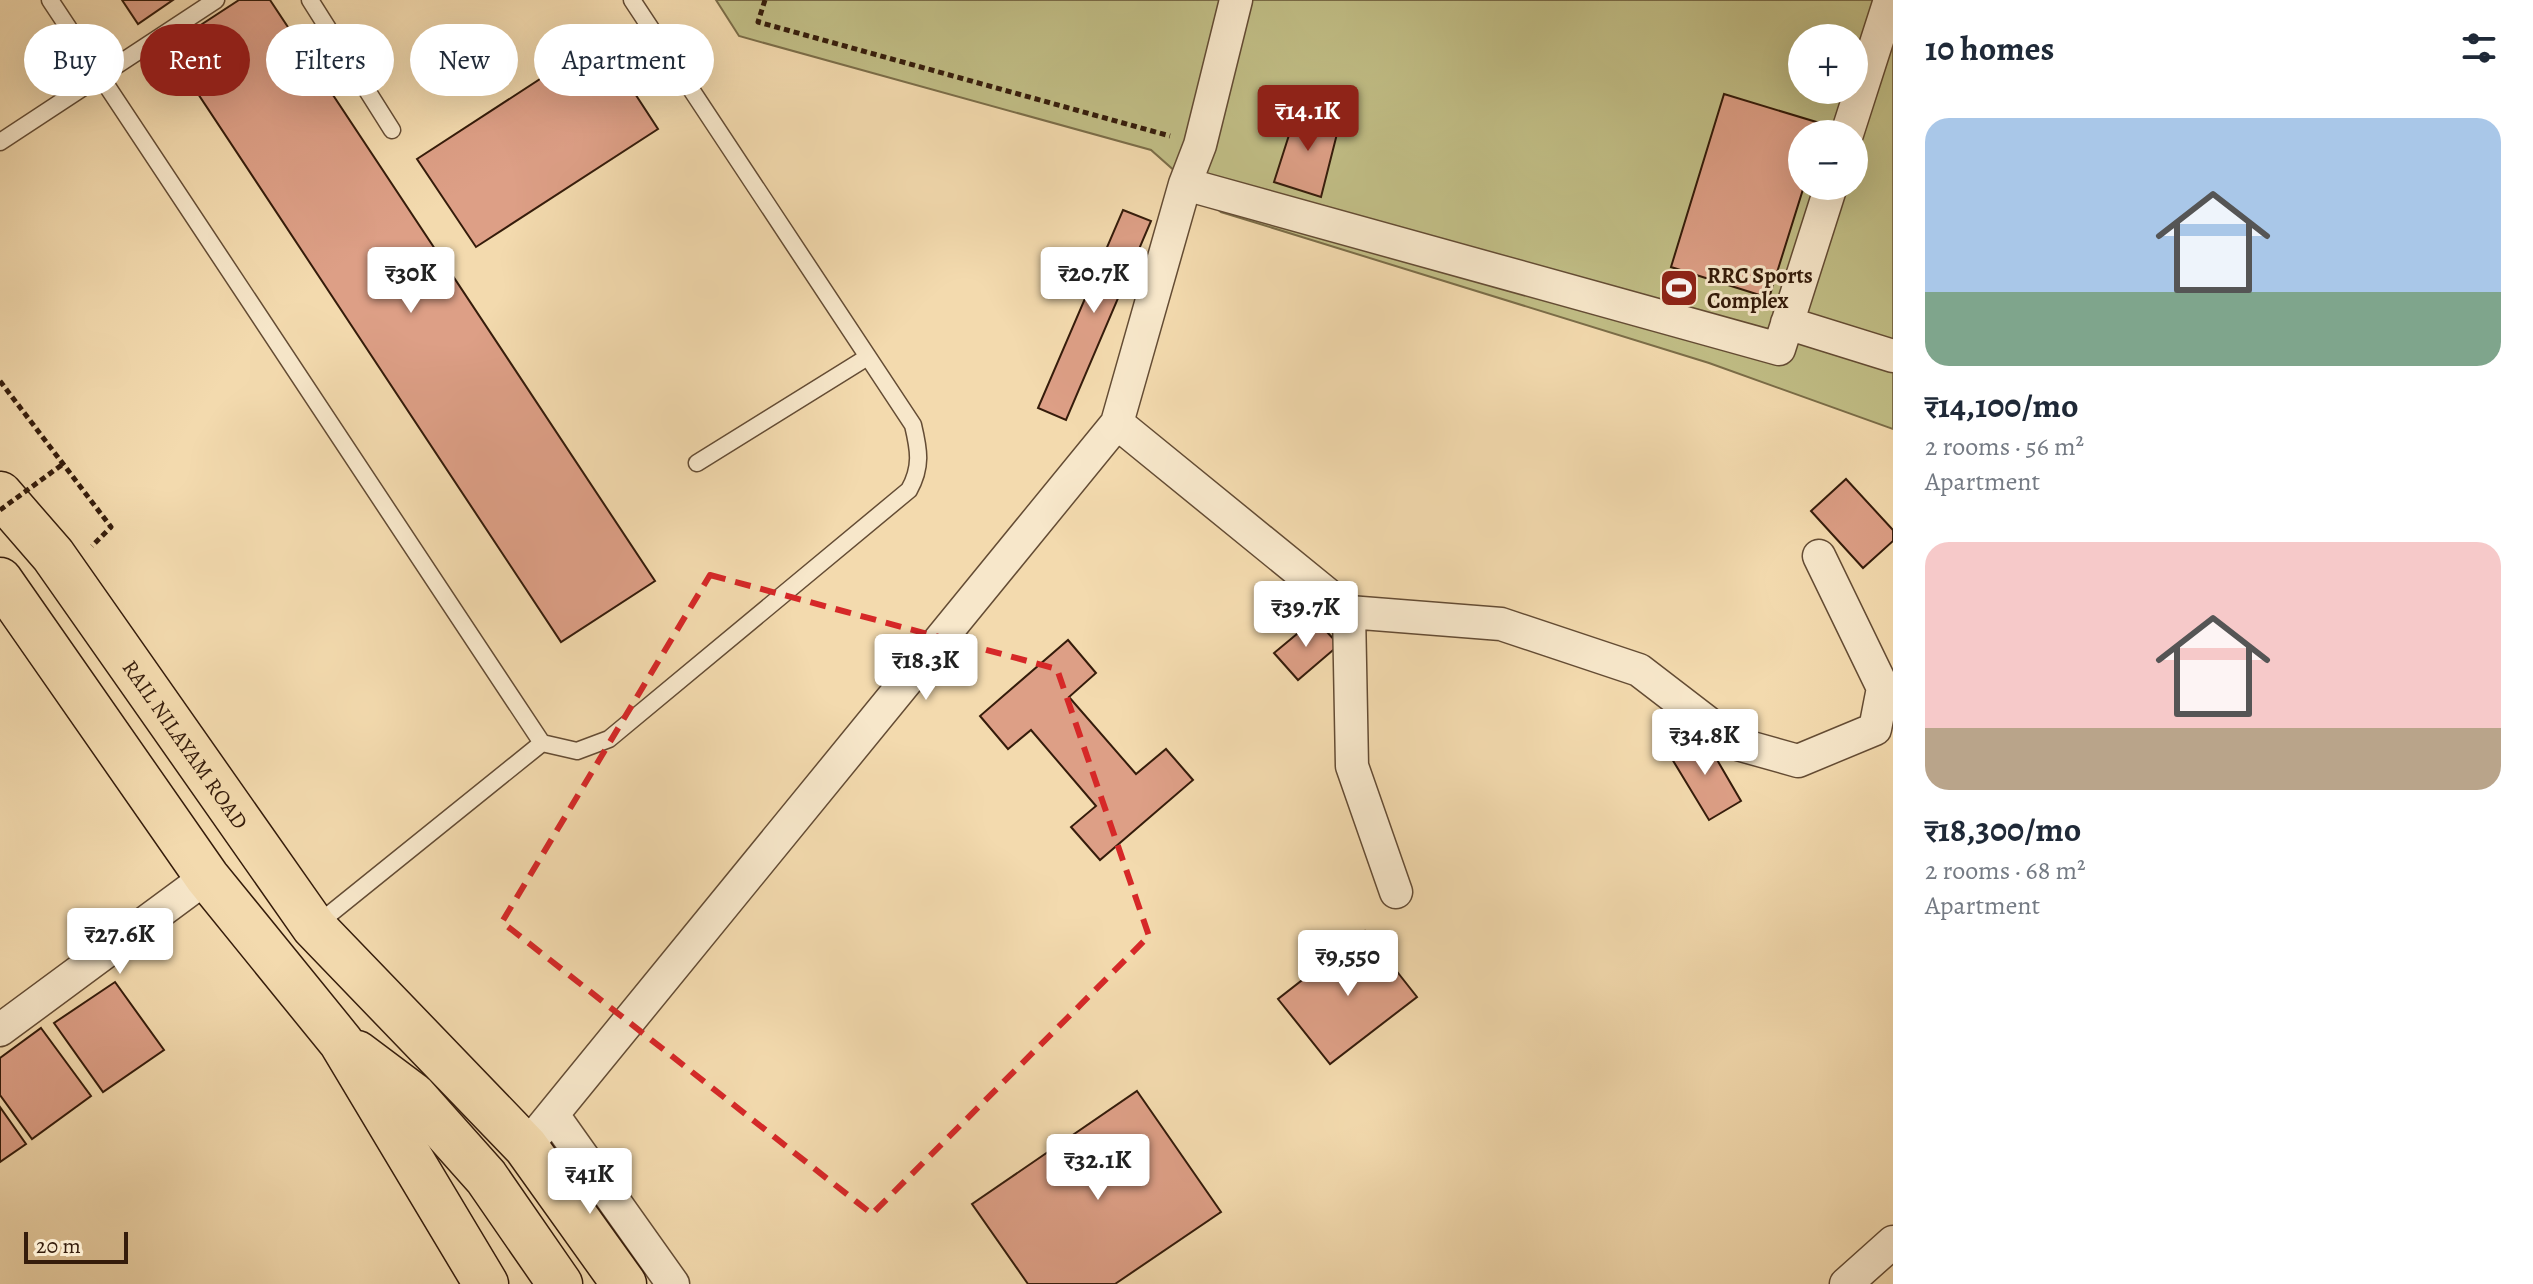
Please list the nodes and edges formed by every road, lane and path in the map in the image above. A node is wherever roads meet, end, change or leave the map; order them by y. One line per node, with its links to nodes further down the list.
1 (50, 0): 8 (lane)
2 (216, 0): 9 (lane)
3 (310, 0): 13 (lane)
4 (632, 0): 20 (lane)
5 (765, 0): 14 (path)
6 (1236, 0): 16 (street)
7 (1890, 0): 12 (street)
8 (66, 24)
9 (124, 62)
10 (73, 96): 15 (lane)
11 (113, 96): 31 (lane)
12 (1851, 120)
13 (392, 130)
14 (1167, 135)
15 (0, 142)
16 (1185, 184): 18 (street); 22 (street)
17 (1827, 200): 18 (street)
18 (1787, 323): 19 (street)
19 (1893, 356)
20 (866, 358): 23 (lane); 31 (lane)
21 (0, 381): 24 (path)
22 (1117, 423): 30 (street); 37 (street)
23 (697, 463)
24 (63, 464): 26 (path, bridge); 27 (path)
25 (0, 494): 34 (main road, RAIL NILAYAM ROAD)
26 (0, 510)
27 (88, 549)
28 (1819, 556): 30 (street)
29 (0, 580): 32 (main road)
30 (1349, 612): 33 (street)
31 (542, 743): 34 (lane)
32 (207, 877): 35 (street); 36 (main road)
33 (1396, 892)
34 (314, 927): 37 (main road, RAIL NILAYAM ROAD)
35 (0, 1030)
36 (341, 1042): 39 (main road); 40 (main road)
37 (540, 1131): 41 (main road, RAIL NILAYAM ROAD); 42 (street)
38 (1893, 1242): 43 (street)
39 (486, 1284)
40 (560, 1284)
41 (624, 1284)
42 (673, 1284)
43 (1846, 1284)

